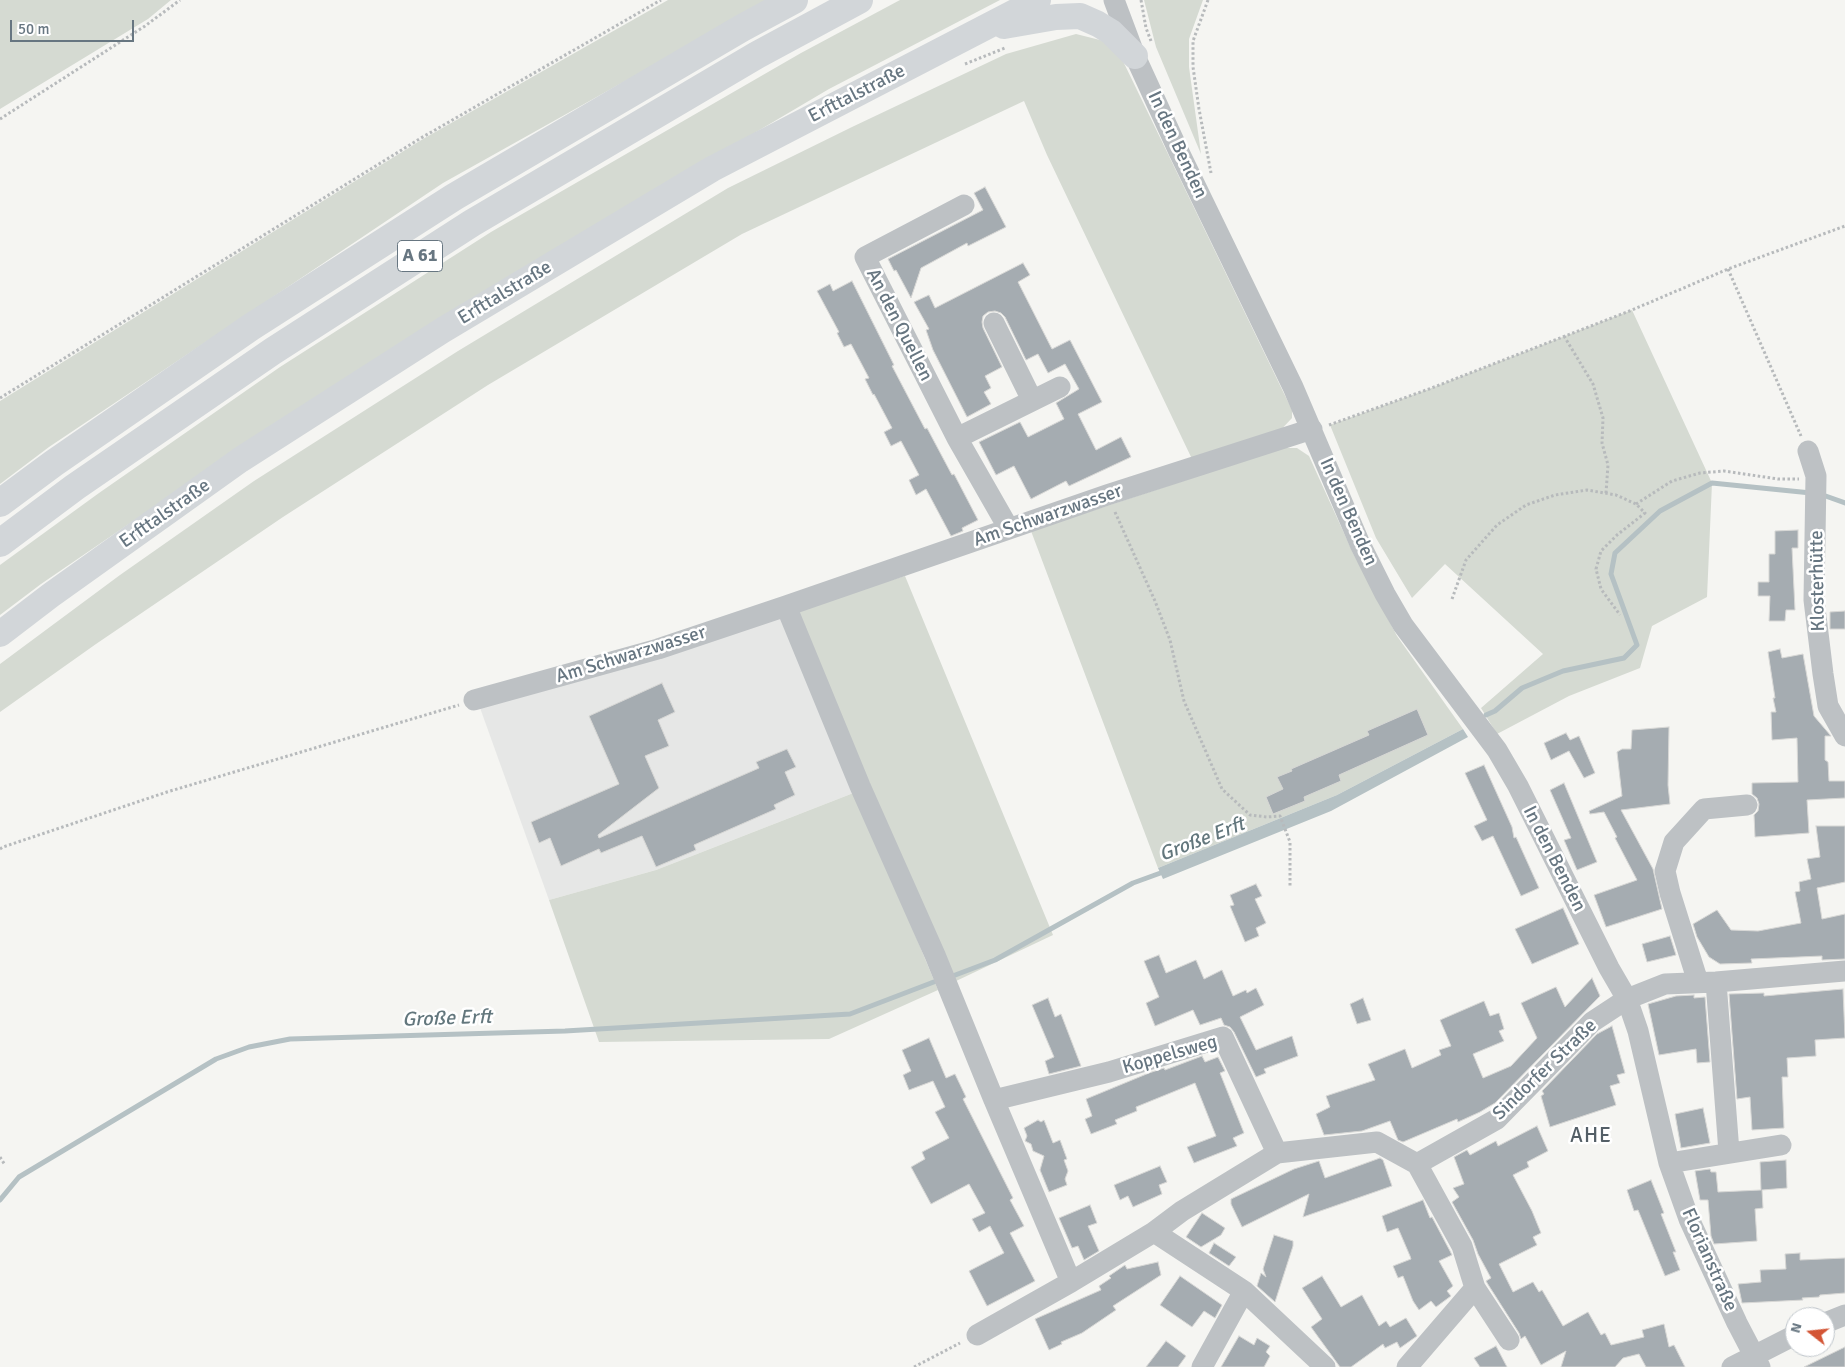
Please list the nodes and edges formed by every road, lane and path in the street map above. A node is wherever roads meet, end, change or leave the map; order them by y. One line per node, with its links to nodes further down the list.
1 (180, 0): 12 (path)
2 (661, 0): 20 (path)
3 (794, 0): 28 (highway, A 61)
4 (859, 0): 31 (highway, A 61)
5 (1038, 0): 8 (main road, Erfttalstraße)
6 (1114, 0): 10 (street, In den Benden)
7 (1208, 0): 13 (path)
8 (982, 30): 10 (main road); 35 (main road, Erfttalstraße)
9 (1012, 45): 11 (path)
10 (1135, 56): 22 (street, In den Benden)
11 (961, 65)
12 (0, 119)
13 (1212, 178)
14 (964, 205): 23 (street, An den Quellen)
15 (1845, 226): 16 (path)
16 (1728, 269): 18 (path); 24 (path)
17 (994, 323): 21 (street)
18 (1564, 336): 22 (path); 26 (path)
19 (1060, 387): 21 (street)
20 (0, 398)
21 (1032, 400): 23 (street)
22 (1312, 428): 27 (street, Am Schwarzwasser); 43 (street, In den Benden)
23 (957, 438): 30 (street, An den Quellen)
24 (1808, 451): 25 (street, Klosterhütte)
25 (1816, 487): 29 (path); 37 (street, Klosterhütte)
26 (1606, 493): 29 (path); 32 (path)
27 (1108, 495): 30 (street, Am Schwarzwasser); 40 (path)
28 (0, 504)
29 (1636, 504): 34 (path)
30 (1009, 529): 33 (street, Am Schwarzwasser)
31 (0, 543)
32 (1452, 599)
33 (786, 606): 36 (street, Am Schwarzwasser); 44 (street)
34 (1620, 615)
35 (0, 634)
36 (474, 700): 39 (path)
37 (1845, 736)
38 (1746, 805): 42 (street)
39 (0, 849)
40 (1290, 888)
41 (1845, 971): 42 (street, Sindorfer Straße)
42 (1707, 982): 43 (street, Sindorfer Straße); 46 (street)
43 (1627, 1000): 49 (street, Florianstraße); 50 (street, Sindorfer Straße)
44 (994, 1100): 47 (street, Koppelsweg); 53 (street)
45 (1781, 1144): 46 (street)
46 (1729, 1152): 49 (street)
47 (1278, 1153): 50 (street); 52 (street)
48 (0, 1157): 51 (path)
49 (1669, 1162): 59 (street, Florianstraße)
50 (1417, 1164): 54 (street)
51 (5, 1165)
52 (1154, 1232): 53 (street); 55 (street)
53 (1070, 1282): 56 (street)
54 (1474, 1288): 57 (street); 63 (street)
55 (1244, 1291): 61 (street); 62 (street)
56 (976, 1334): 60 (path)
57 (1509, 1340)
58 (1785, 1343): 59 (street)
59 (1758, 1361): 64 (street)
60 (914, 1367)
61 (1202, 1367)
62 (1325, 1367)
63 (1407, 1367)
64 (1732, 1367)

